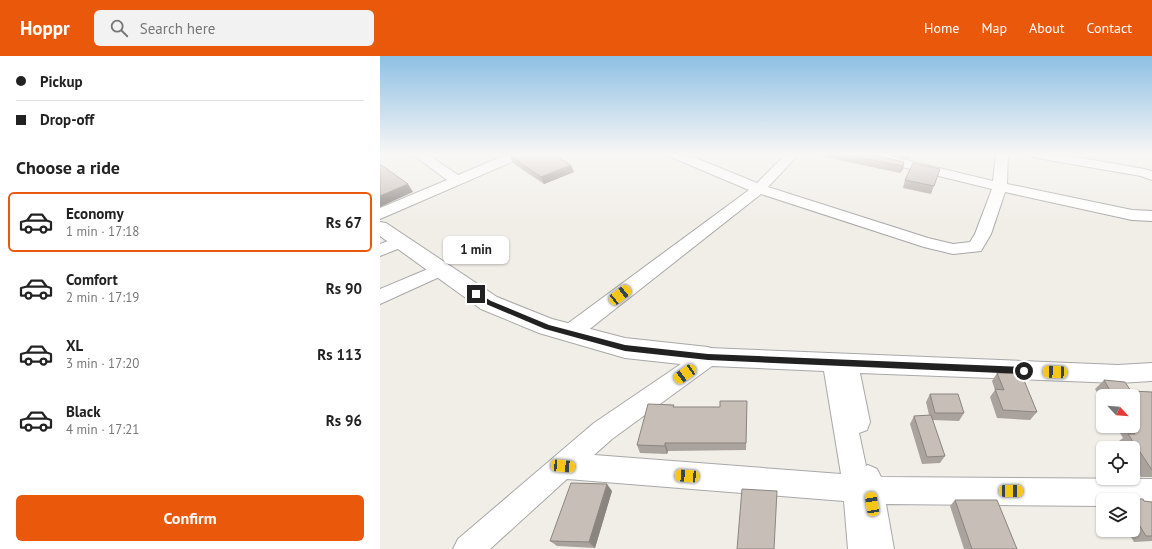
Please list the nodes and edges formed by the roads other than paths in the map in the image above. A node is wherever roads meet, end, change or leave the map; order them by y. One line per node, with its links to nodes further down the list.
1 (451, 177): 7 (street)
2 (466, 177): 7 (street)
3 (730, 177): 9 (street)
4 (770, 177): 9 (street)
5 (959, 177): 8 (street)
6 (1001, 177): 8 (street)
7 (457, 181): 10 (street)
8 (1000, 187): 9 (street); 11 (street)
9 (758, 189): 16 (street)
10 (380, 214)
11 (1152, 216)
12 (380, 227): 13 (street)
13 (390, 246): 14 (street)
14 (440, 270): 15 (street); 16 (street)
15 (380, 297)
16 (570, 333): 17 (street)
17 (708, 357): 18 (street); 20 (street)
18 (840, 362): 19 (street); 21 (street)
19 (1152, 372)
20 (563, 466): 21 (street); 23 (street)
21 (864, 490): 22 (street); 24 (street); 25 (street)
22 (1152, 493)
23 (468, 549)
24 (863, 549)
25 (879, 549)

